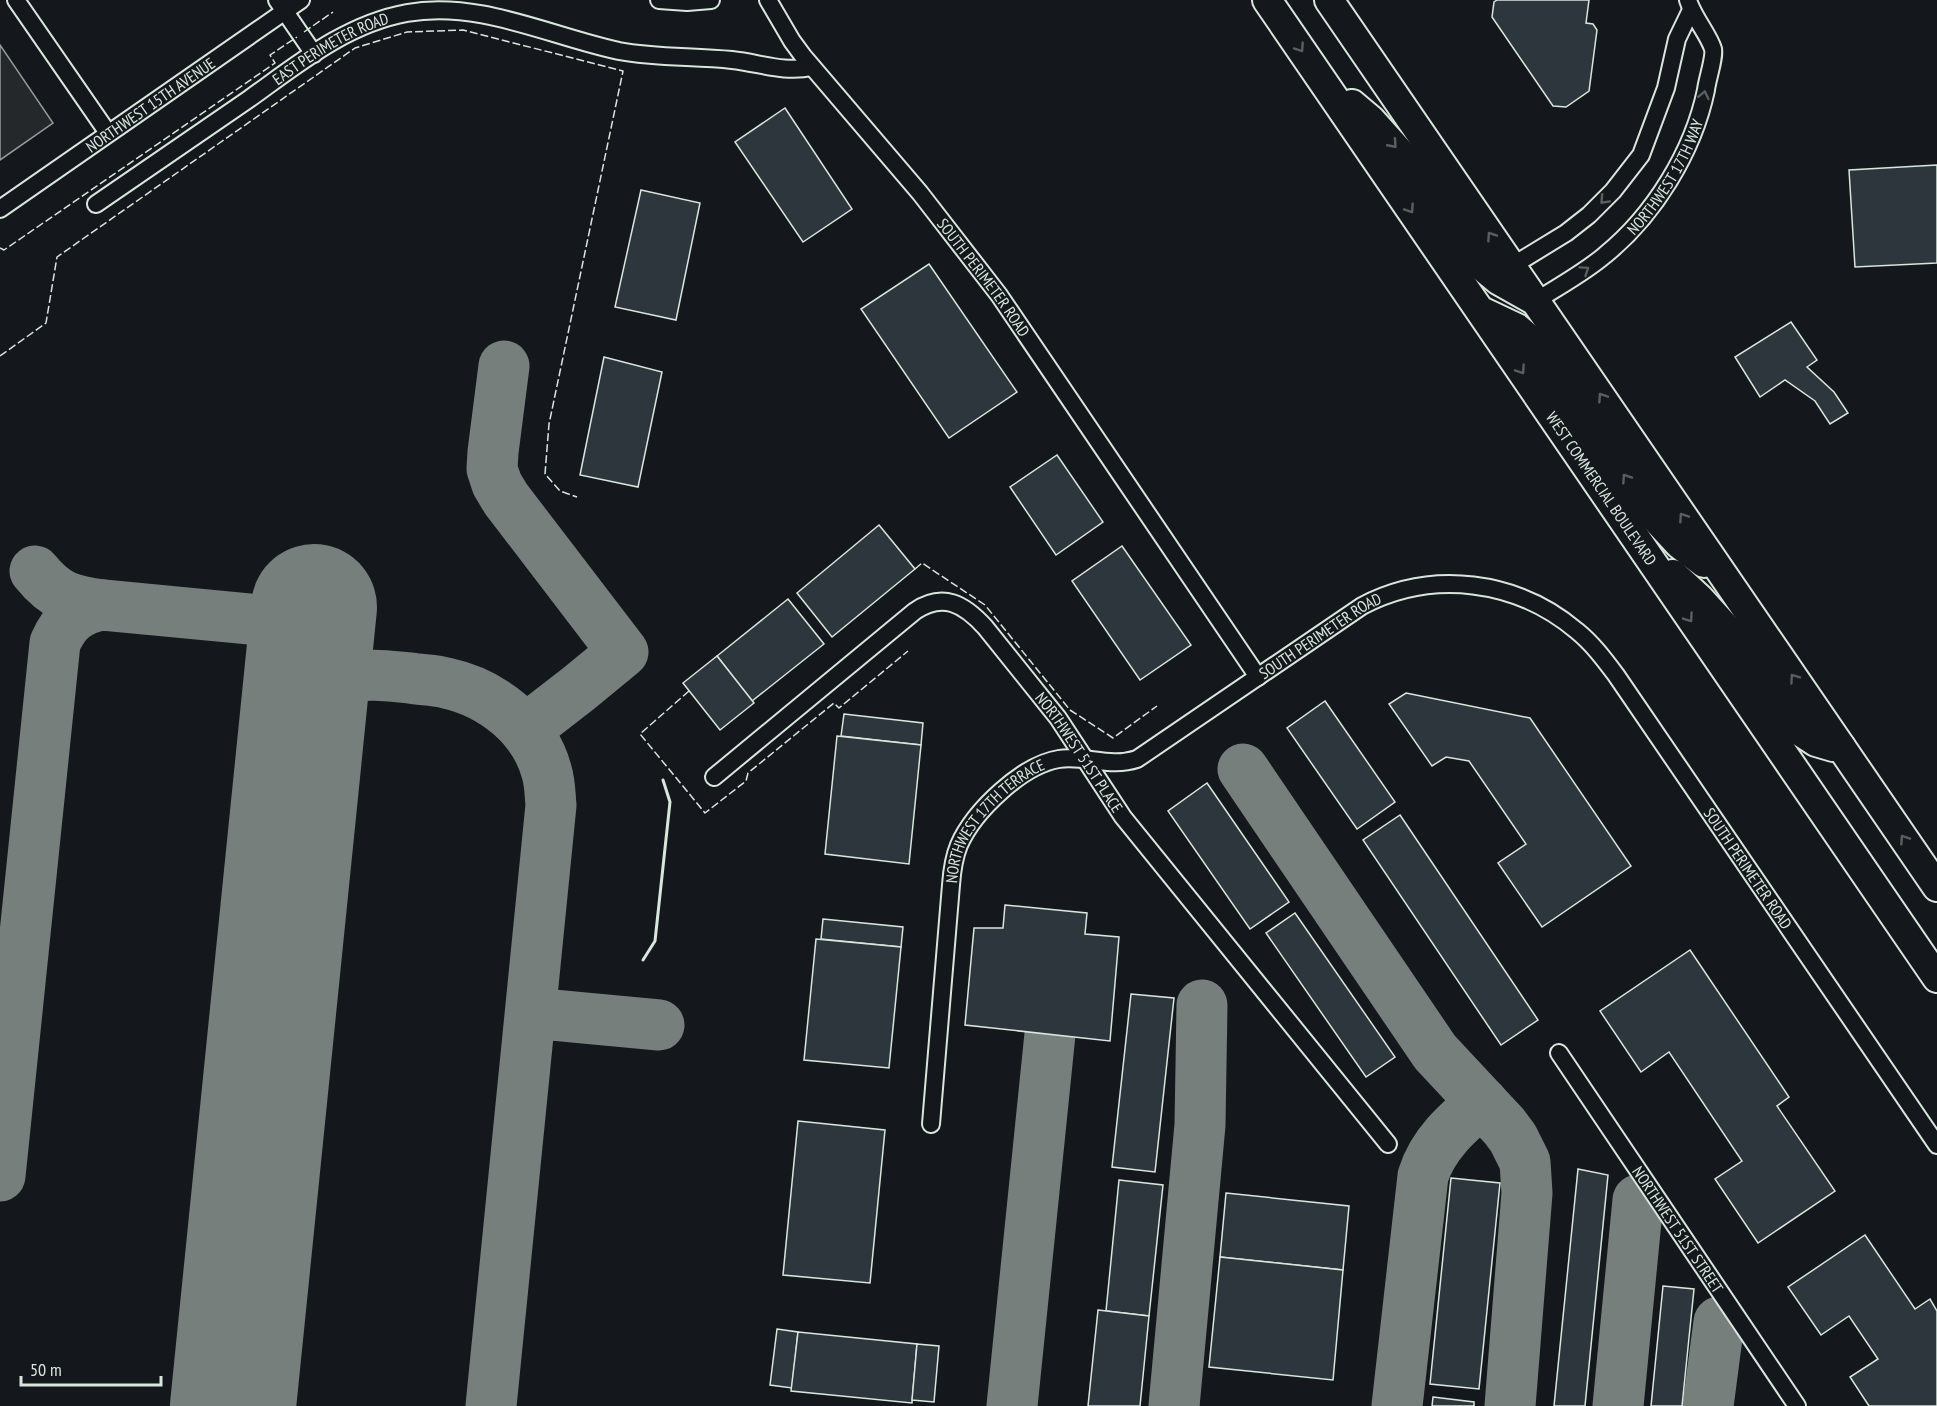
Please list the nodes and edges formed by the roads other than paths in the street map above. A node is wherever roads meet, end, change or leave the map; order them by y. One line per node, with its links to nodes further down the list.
1 (16, 0): 13 (street)
2 (301, 0): 8 (street, NORTHWEST 15TH AVENUE)
3 (659, 0): 4 (street)
4 (711, 0)
5 (768, 0): 11 (street, SOUTH PERIMETER ROAD)
6 (1267, 0): 12 (highway, WEST COMMERCIAL BOULEVARD, one-way to 12)
7 (1329, 0): 16 (highway, one-way to 7)
8 (281, 5): 10 (street); 13 (street, NORTHWEST 15TH AVENUE)
9 (1690, 5): 16 (street, NORTHWEST 17TH WAY, one-way to 16); 17 (street, NORTHWEST 17TH WAY, one-way to 9)
10 (314, 54): 11 (street, EAST PERIMETER ROAD); 14 (street, EAST PERIMETER ROAD)
11 (812, 67): 21 (street, SOUTH PERIMETER ROAD)
12 (1319, 76): 17 (highway, one-way to 17); 18 (highway, WEST COMMERCIAL BOULEVARD, one-way to 18)
13 (108, 133): 15 (street, NORTHWEST 15TH AVENUE)
14 (96, 204)
15 (0, 209)
16 (1512, 266): 17 (highway)
17 (1536, 301): 20 (highway, one-way to 17)
18 (1481, 311): 19 (highway, WEST COMMERCIAL BOULEVARD, one-way to 19); 20 (highway, one-way to 18)
19 (1638, 543): 22 (highway); 26 (highway, WEST COMMERCIAL BOULEVARD, one-way to 26)
20 (1725, 579): 22 (highway, one-way to 20)
21 (1258, 677): 23 (street, NORTHWEST 17TH TERRACE); 30 (street, SOUTH PERIMETER ROAD)
22 (1841, 747): 25 (highway, one-way to 22)
23 (1085, 760): 24 (street, NORTHWEST 51ST PLACE); 28 (street, NORTHWEST 17TH TERRACE); 29 (street, NORTHWEST 51ST PLACE)
24 (714, 777)
25 (1937, 887)
26 (1937, 978)
27 (1559, 1053): 31 (street, NORTHWEST 51ST STREET)
28 (931, 1124)
29 (1388, 1144)
30 (1937, 1145)
31 (1797, 1406)

